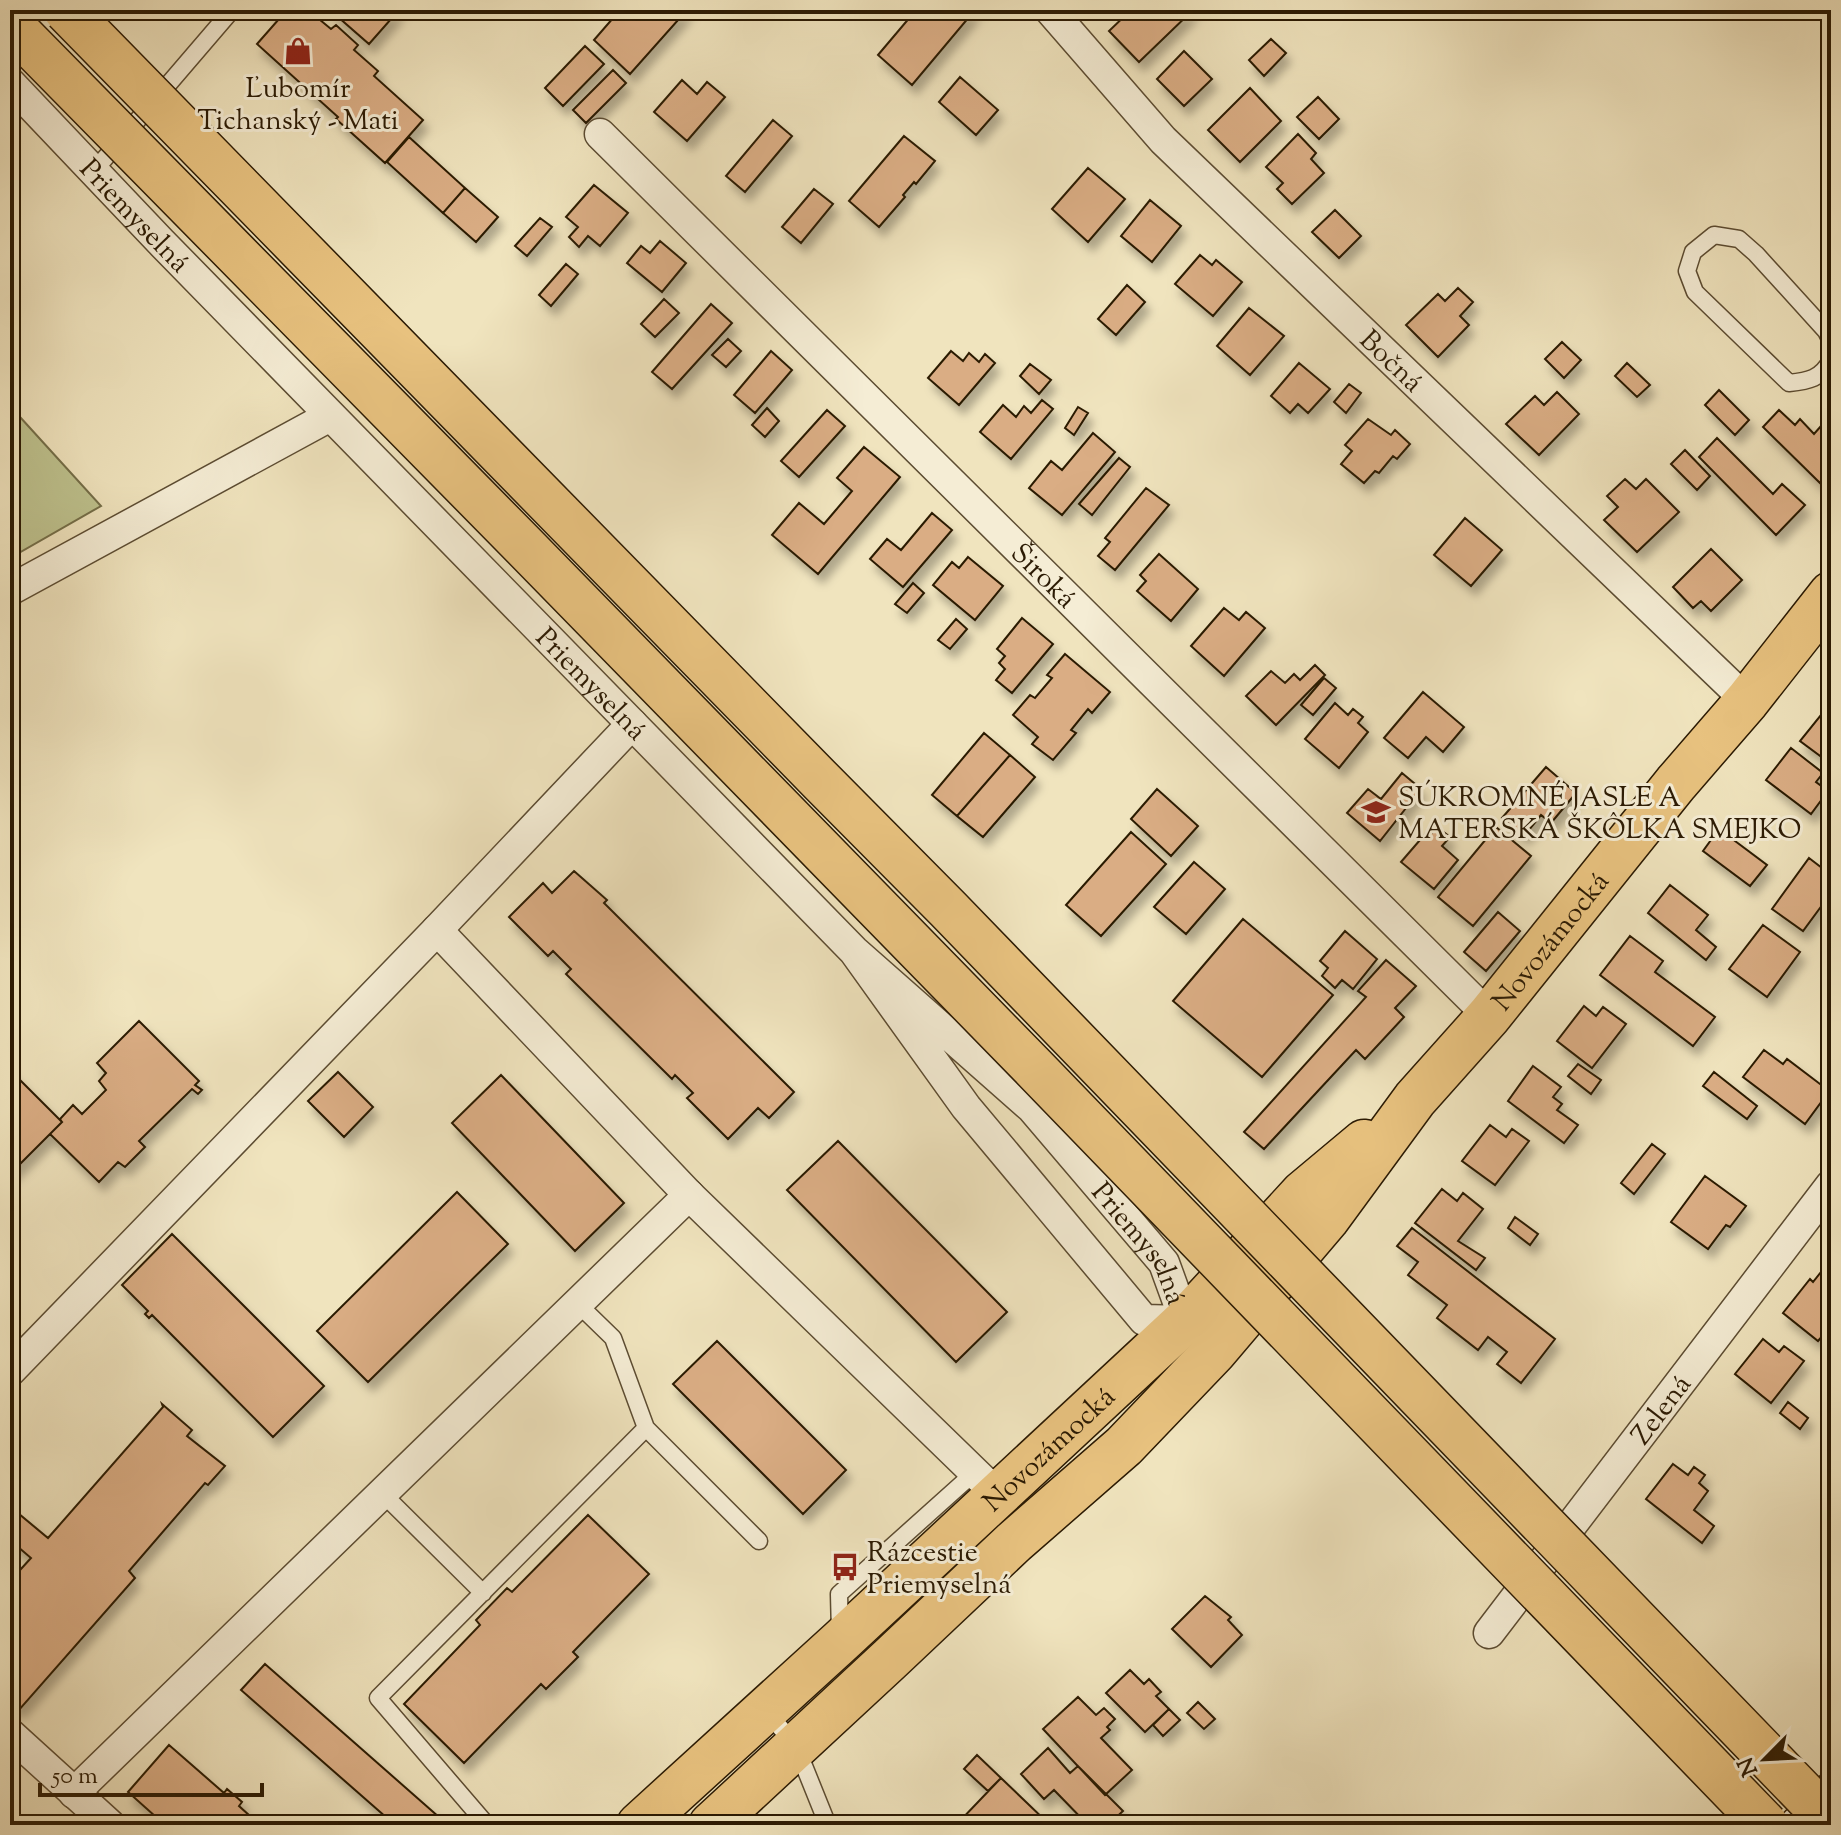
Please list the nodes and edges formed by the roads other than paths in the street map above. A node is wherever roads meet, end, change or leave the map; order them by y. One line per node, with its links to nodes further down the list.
1 (66, 10): 33 (main road, bridge)
2 (232, 10): 7 (lane)
3 (1050, 10): 13 (street, Bočná)
4 (10, 24): 39 (main road, bridge)
5 (10, 83): 7 (street, Priemyselná)
6 (600, 134): 17 (street, Široká)
7 (94, 171): 10 (street, Priemyselná)
8 (1831, 341): 9 (lane)
9 (1831, 363)
10 (330, 416): 11 (street); 14 (street, Priemyselná)
11 (10, 590)
12 (1831, 594): 13 (main road, Novozámocká)
13 (1747, 701): 17 (main road, Novozámocká)
14 (632, 724): 15 (street); 16 (street, Priemyselná)
15 (437, 930): 19 (street); 22 (street)
16 (854, 951): 21 (street, Priemyselná); 21 (street, Priemyselná)
17 (1489, 1016): 21 (main road, Novozámocká)
18 (1831, 1185): 28 (street, Zelená)
19 (689, 1195): 20 (street); 24 (street)
20 (577, 1303): 23 (lane); 25 (street)
21 (1200, 1336): 24 (main road, Novozámocká); 31 (main road, Novozámocká)
22 (10, 1371)
23 (646, 1428): 26 (lane); 27 (lane)
24 (986, 1483): 29 (main road, Novozámocká)
25 (382, 1493): 27 (lane); 32 (street)
26 (759, 1541)
27 (483, 1593): 35 (lane)
28 (1489, 1633)
29 (765, 1710): 31 (lane); 36 (main road, Novozámocká)
30 (10, 1734): 32 (street)
31 (796, 1746): 37 (main road, Novozámocká); 38 (lane)
32 (74, 1793): 34 (street)
33 (1831, 1822)
34 (110, 1825)
35 (487, 1825)
36 (639, 1825)
37 (711, 1825)
38 (825, 1825)
39 (1766, 1825)

